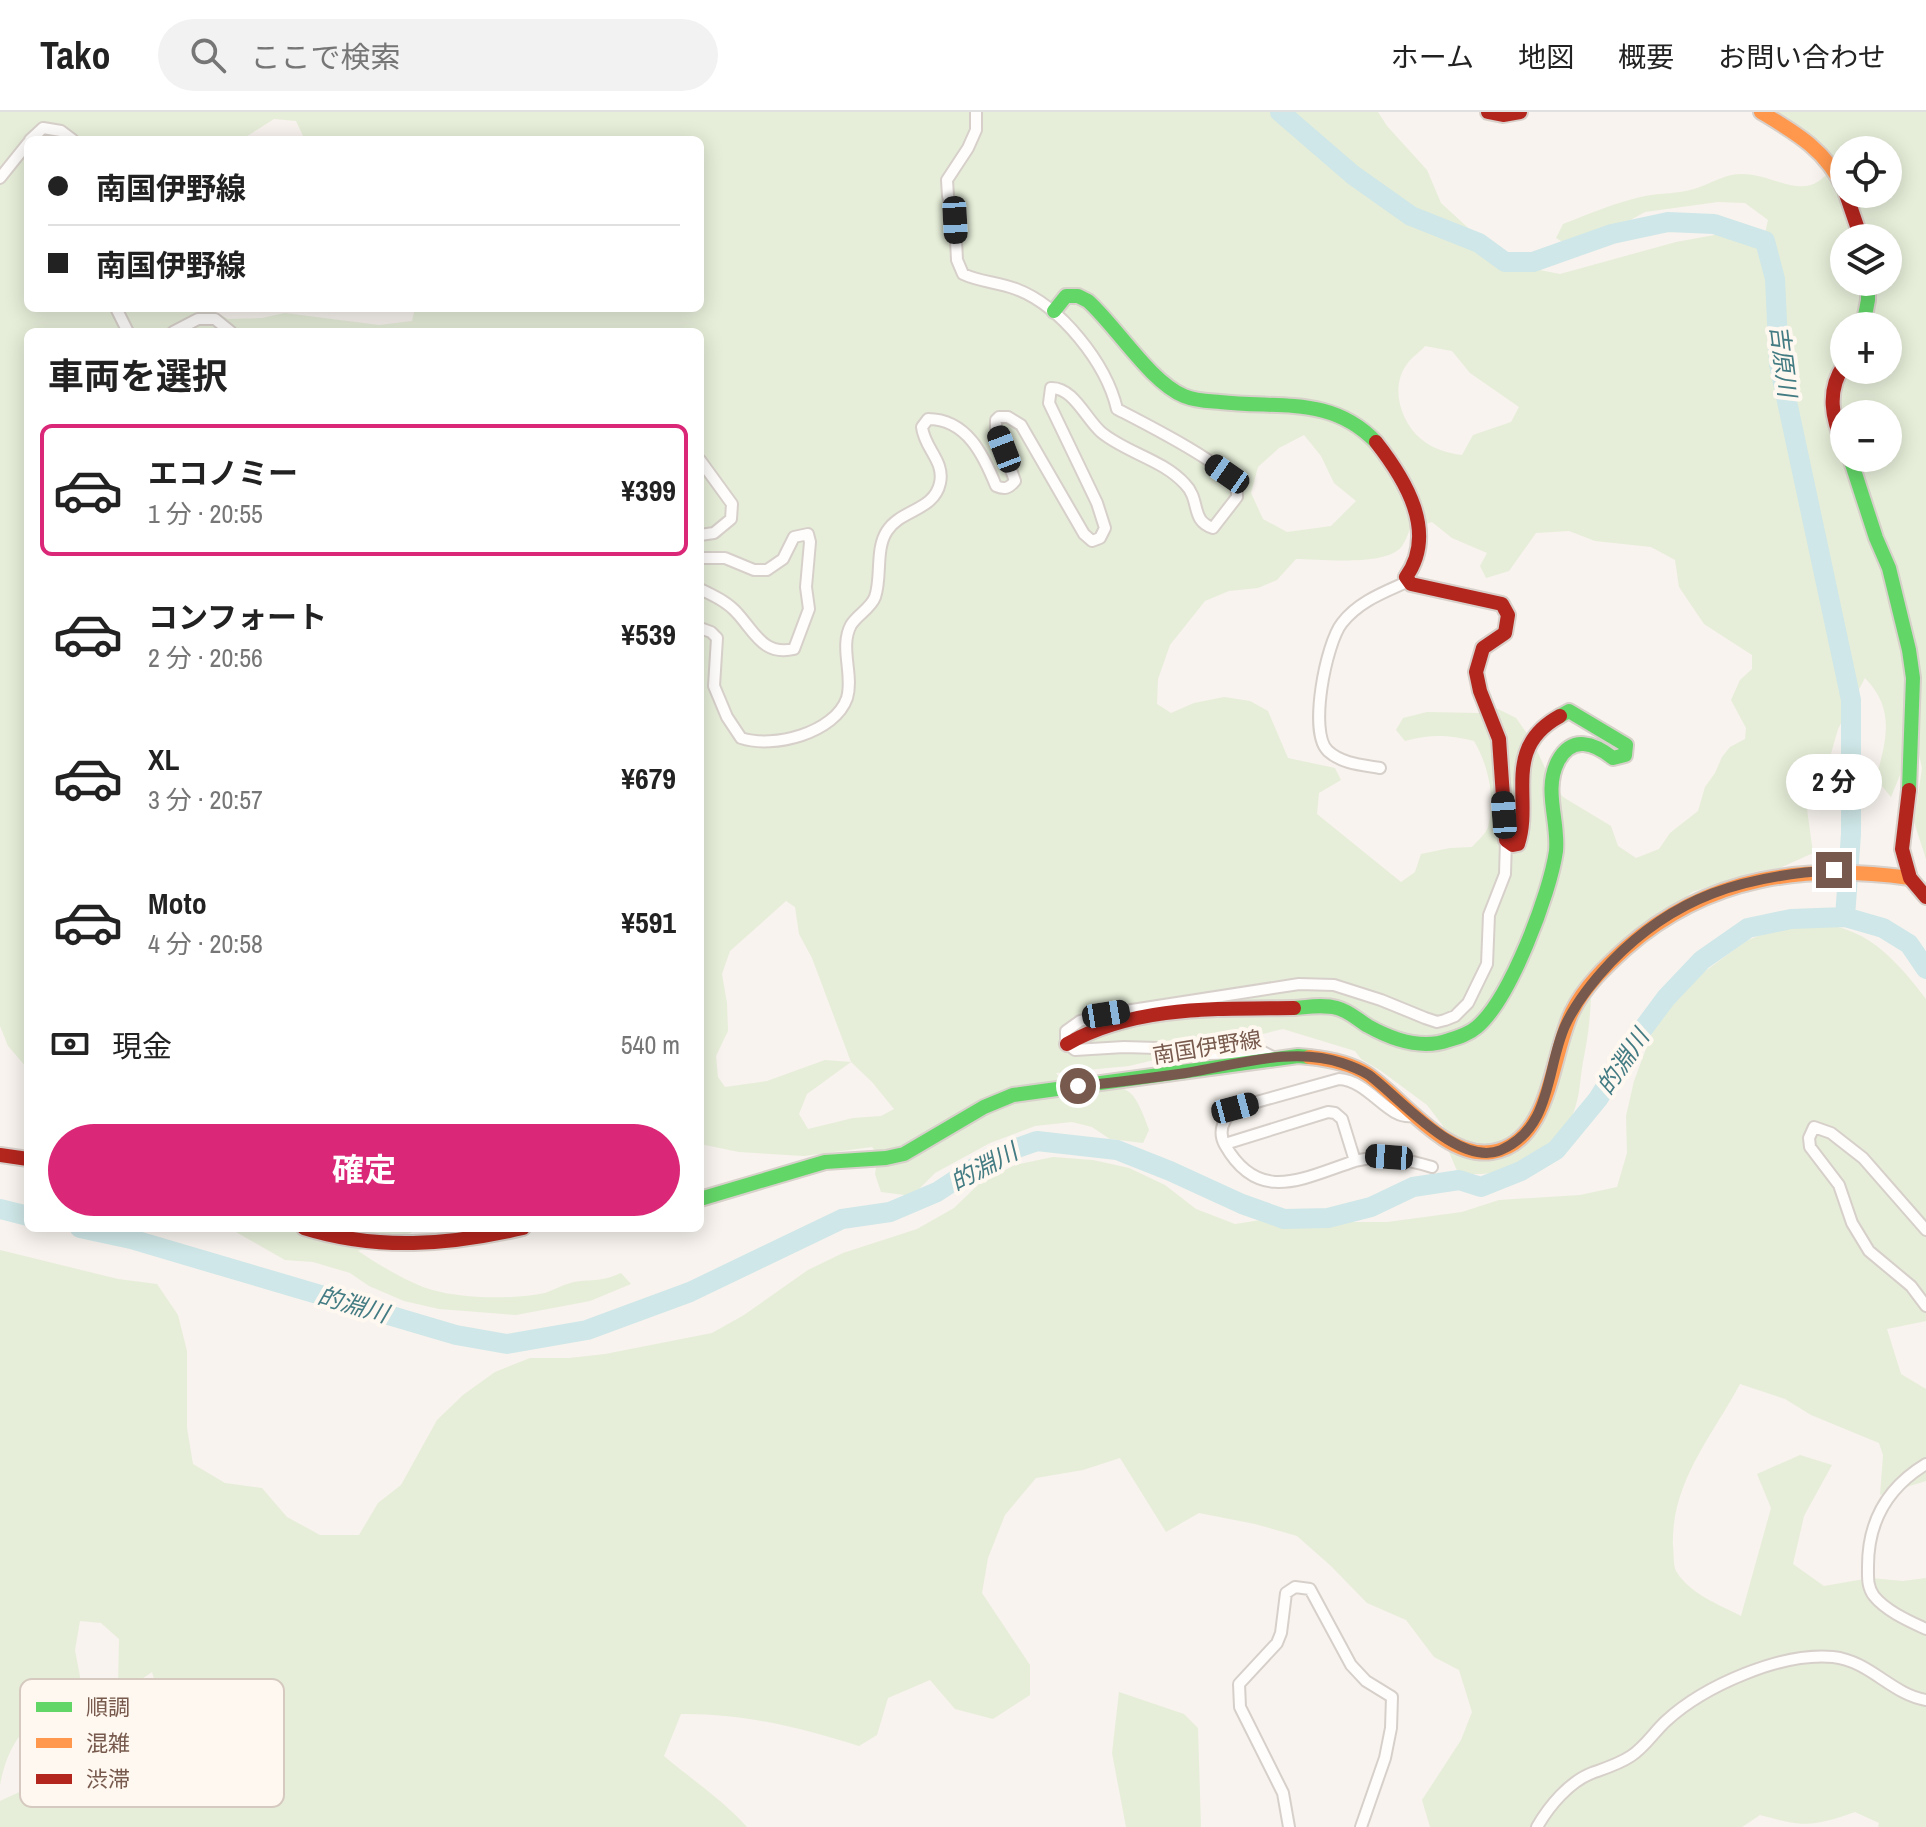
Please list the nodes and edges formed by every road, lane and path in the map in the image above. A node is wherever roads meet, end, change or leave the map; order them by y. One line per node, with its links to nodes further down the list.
1 (976, 112): 10 (street)
2 (1488, 112): 3 (main road)
3 (1520, 112)
4 (1761, 112): 8 (main road)
5 (34, 136): 6 (street)
6 (68, 136)
7 (24, 147): 9 (street)
8 (1830, 162)
9 (0, 178)
10 (1054, 311): 17 (main road); 19 (street)
11 (181, 328): 12 (street)
12 (226, 328)
13 (704, 466): 15 (street)
14 (1855, 472): 22 (main road)
15 (704, 534)
16 (704, 558): 18 (street)
17 (1409, 581): 20 (street); 21 (main road)
18 (704, 591)
19 (704, 629)
20 (1380, 768)
21 (1506, 840): 24 (street); 24 (main road)
22 (1910, 878): 23 (main road); 26 (main road, 南国伊野線)
23 (1926, 897)
24 (1067, 1044): 25 (street)
25 (1277, 1058): 26 (main road, 南国伊野線); 32 (main road, 南国伊野線)
26 (1415, 1116): 27 (street)
27 (1225, 1144): 30 (street); 30 (street)
28 (0, 1155): 29 (main road)
29 (24, 1158)
30 (1355, 1161): 31 (street)
31 (1432, 1167)
32 (704, 1198)
33 (1926, 1230): 36 (street)
34 (316, 1232): 35 (main road)
35 (507, 1232)
36 (1926, 1306)
37 (1926, 1464): 38 (street)
38 (1926, 1629)
39 (1926, 1700): 42 (street)
40 (1289, 1827): 41 (street)
41 (1361, 1827)
42 (1537, 1827)

